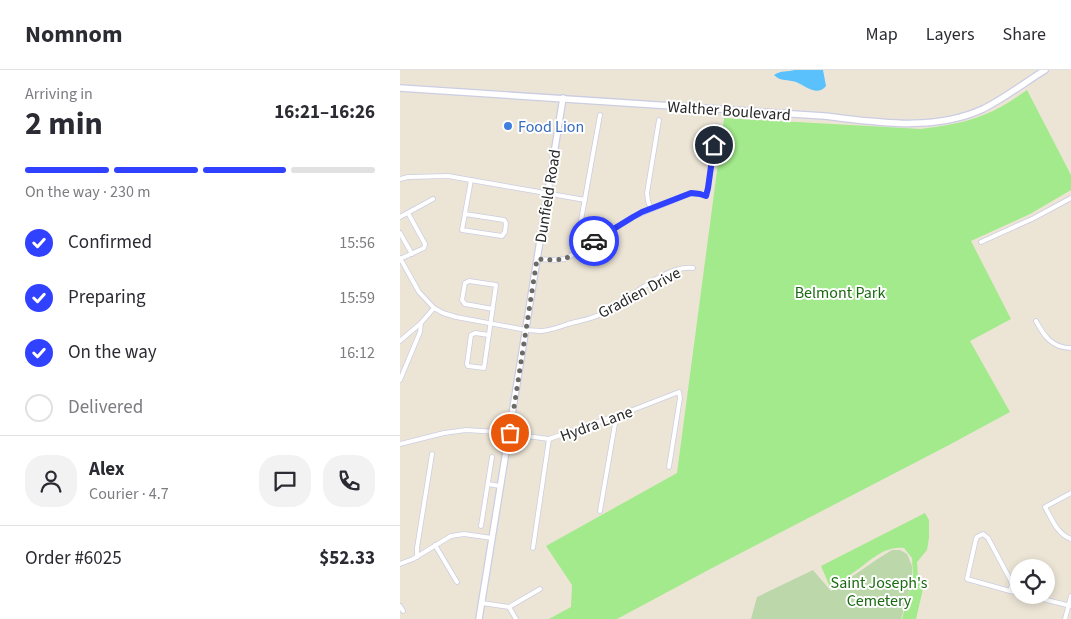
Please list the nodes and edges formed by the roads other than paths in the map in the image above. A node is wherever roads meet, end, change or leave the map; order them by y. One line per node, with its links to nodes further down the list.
1 (1044, 70): 3 (main road, Walther Boulevard)
2 (400, 88): 3 (main road, Walther Boulevard)
3 (563, 98): 9 (main road, Dunfield Road)
4 (600, 115): 12 (street)
5 (659, 120): 13 (street)
6 (717, 126): 13 (street)
7 (400, 179): 8 (street)
8 (471, 180): 9 (street); 15 (street)
9 (548, 194): 12 (street); 22 (main road, Dunfield Road)
10 (1071, 198): 19 (street)
11 (433, 199): 14 (street)
12 (585, 200): 18 (street)
13 (651, 209): 22 (street)
14 (408, 213): 16 (street); 20 (street)
15 (465, 214): 15 (street)
16 (400, 217)
17 (400, 233): 20 (street)
18 (578, 237)
19 (981, 242)
20 (412, 254): 21 (street)
21 (400, 259): 24 (street)
22 (537, 259): 29 (main road, Dunfield Road)
23 (693, 268): 29 (street, Gradien Drive)
24 (434, 308): 27 (street); 28 (street, Gradien Drive)
25 (493, 309): 25 (street); 28 (street)
26 (1036, 321): 32 (street)
27 (421, 323): 31 (street); 33 (street)
28 (491, 324): 29 (street, Gradien Drive); 30 (street)
29 (526, 330): 35 (main road, Dunfield Road)
30 (489, 335): 30 (street)
31 (400, 341)
32 (1071, 348)
33 (400, 380)
34 (615, 416): 36 (street, Hydra Lane); 40 (street, Hydra Lane); 44 (street)
35 (510, 433): 36 (street, Hydra Lane); 37 (street, Hydra Lane); 42 (main road, Dunfield Road)
36 (549, 439): 49 (street)
37 (400, 444)
38 (432, 454): 50 (street)
39 (492, 457): 41 (street)
40 (669, 467)
41 (488, 484): 42 (street); 45 (street)
42 (500, 486): 46 (main road, Dunfield Road)
43 (1071, 493): 47 (street)
44 (600, 510)
45 (481, 526)
46 (492, 538): 48 (street); 57 (main road, Dunfield Road)
47 (1071, 539)
48 (436, 545): 50 (street); 52 (street)
49 (533, 548)
50 (417, 556): 51 (street)
51 (400, 564)
52 (457, 582)
53 (540, 589): 60 (street)
54 (1010, 590): 54 (street)
55 (1071, 596): 59 (street)
56 (1055, 602): 59 (street)
57 (482, 603): 60 (street); 62 (main road, Dunfield Road)
58 (400, 606): 61 (street)
59 (1070, 606): 64 (street)
60 (509, 607): 63 (street)
61 (403, 611)
62 (479, 619)
63 (516, 619)
64 (1065, 619)

